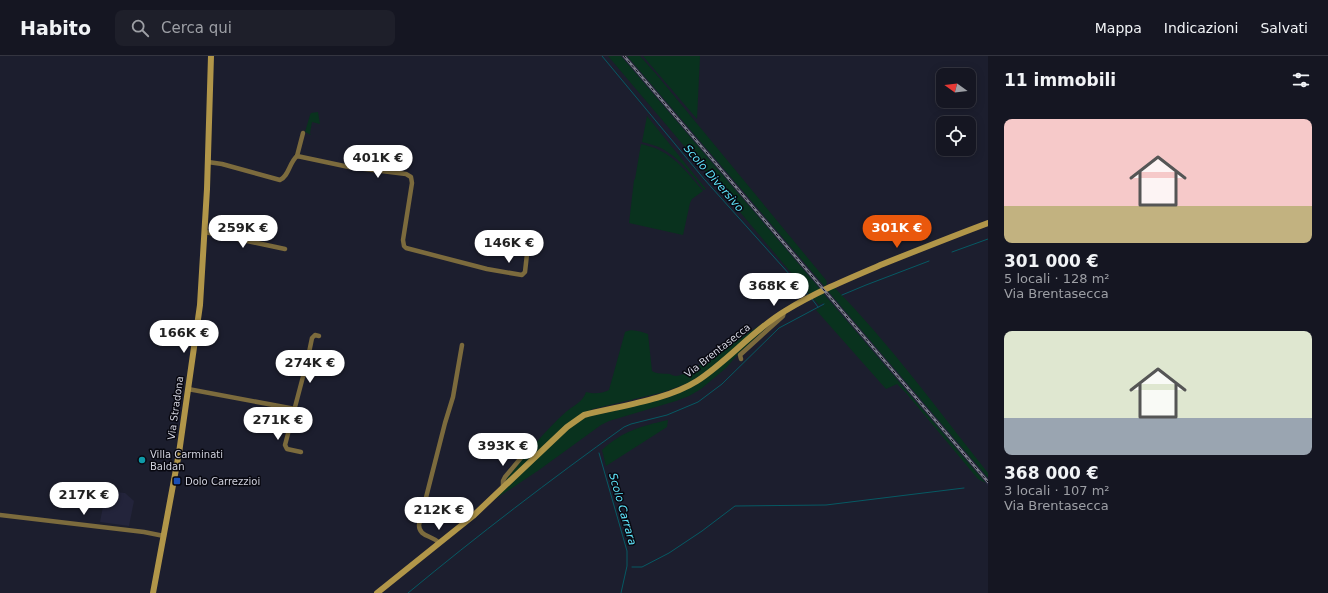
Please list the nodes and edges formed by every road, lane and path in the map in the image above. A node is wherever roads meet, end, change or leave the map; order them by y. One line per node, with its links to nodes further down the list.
1 (211, 56): 4 (street, Via Stradona)
2 (304, 133): 3 (street)
3 (297, 156): 4 (street); 8 (street)
4 (208, 162): 6 (street, Via Stradona)
5 (988, 223): 9 (street, Via Brentasecca)
6 (205, 232): 7 (street); 15 (street, Via Stradona)
7 (285, 249)
8 (527, 254)
9 (785, 311): 12 (street); 19 (street, Via Brentasecca)
10 (319, 336): 13 (street)
11 (462, 345): 22 (street)
12 (742, 359)
13 (306, 367): 14 (street); 16 (street)
14 (332, 372)
15 (188, 389): 16 (street); 21 (street, Via Stradona)
16 (295, 409): 17 (street)
17 (301, 452)
18 (525, 453): 19 (street)
19 (503, 488): 22 (street, Via Brentasecca)
20 (0, 515): 21 (street)
21 (164, 536): 23 (street, Via Stradona)
22 (439, 543): 24 (street, Via Brentasecca)
23 (153, 593)
24 (377, 593)

